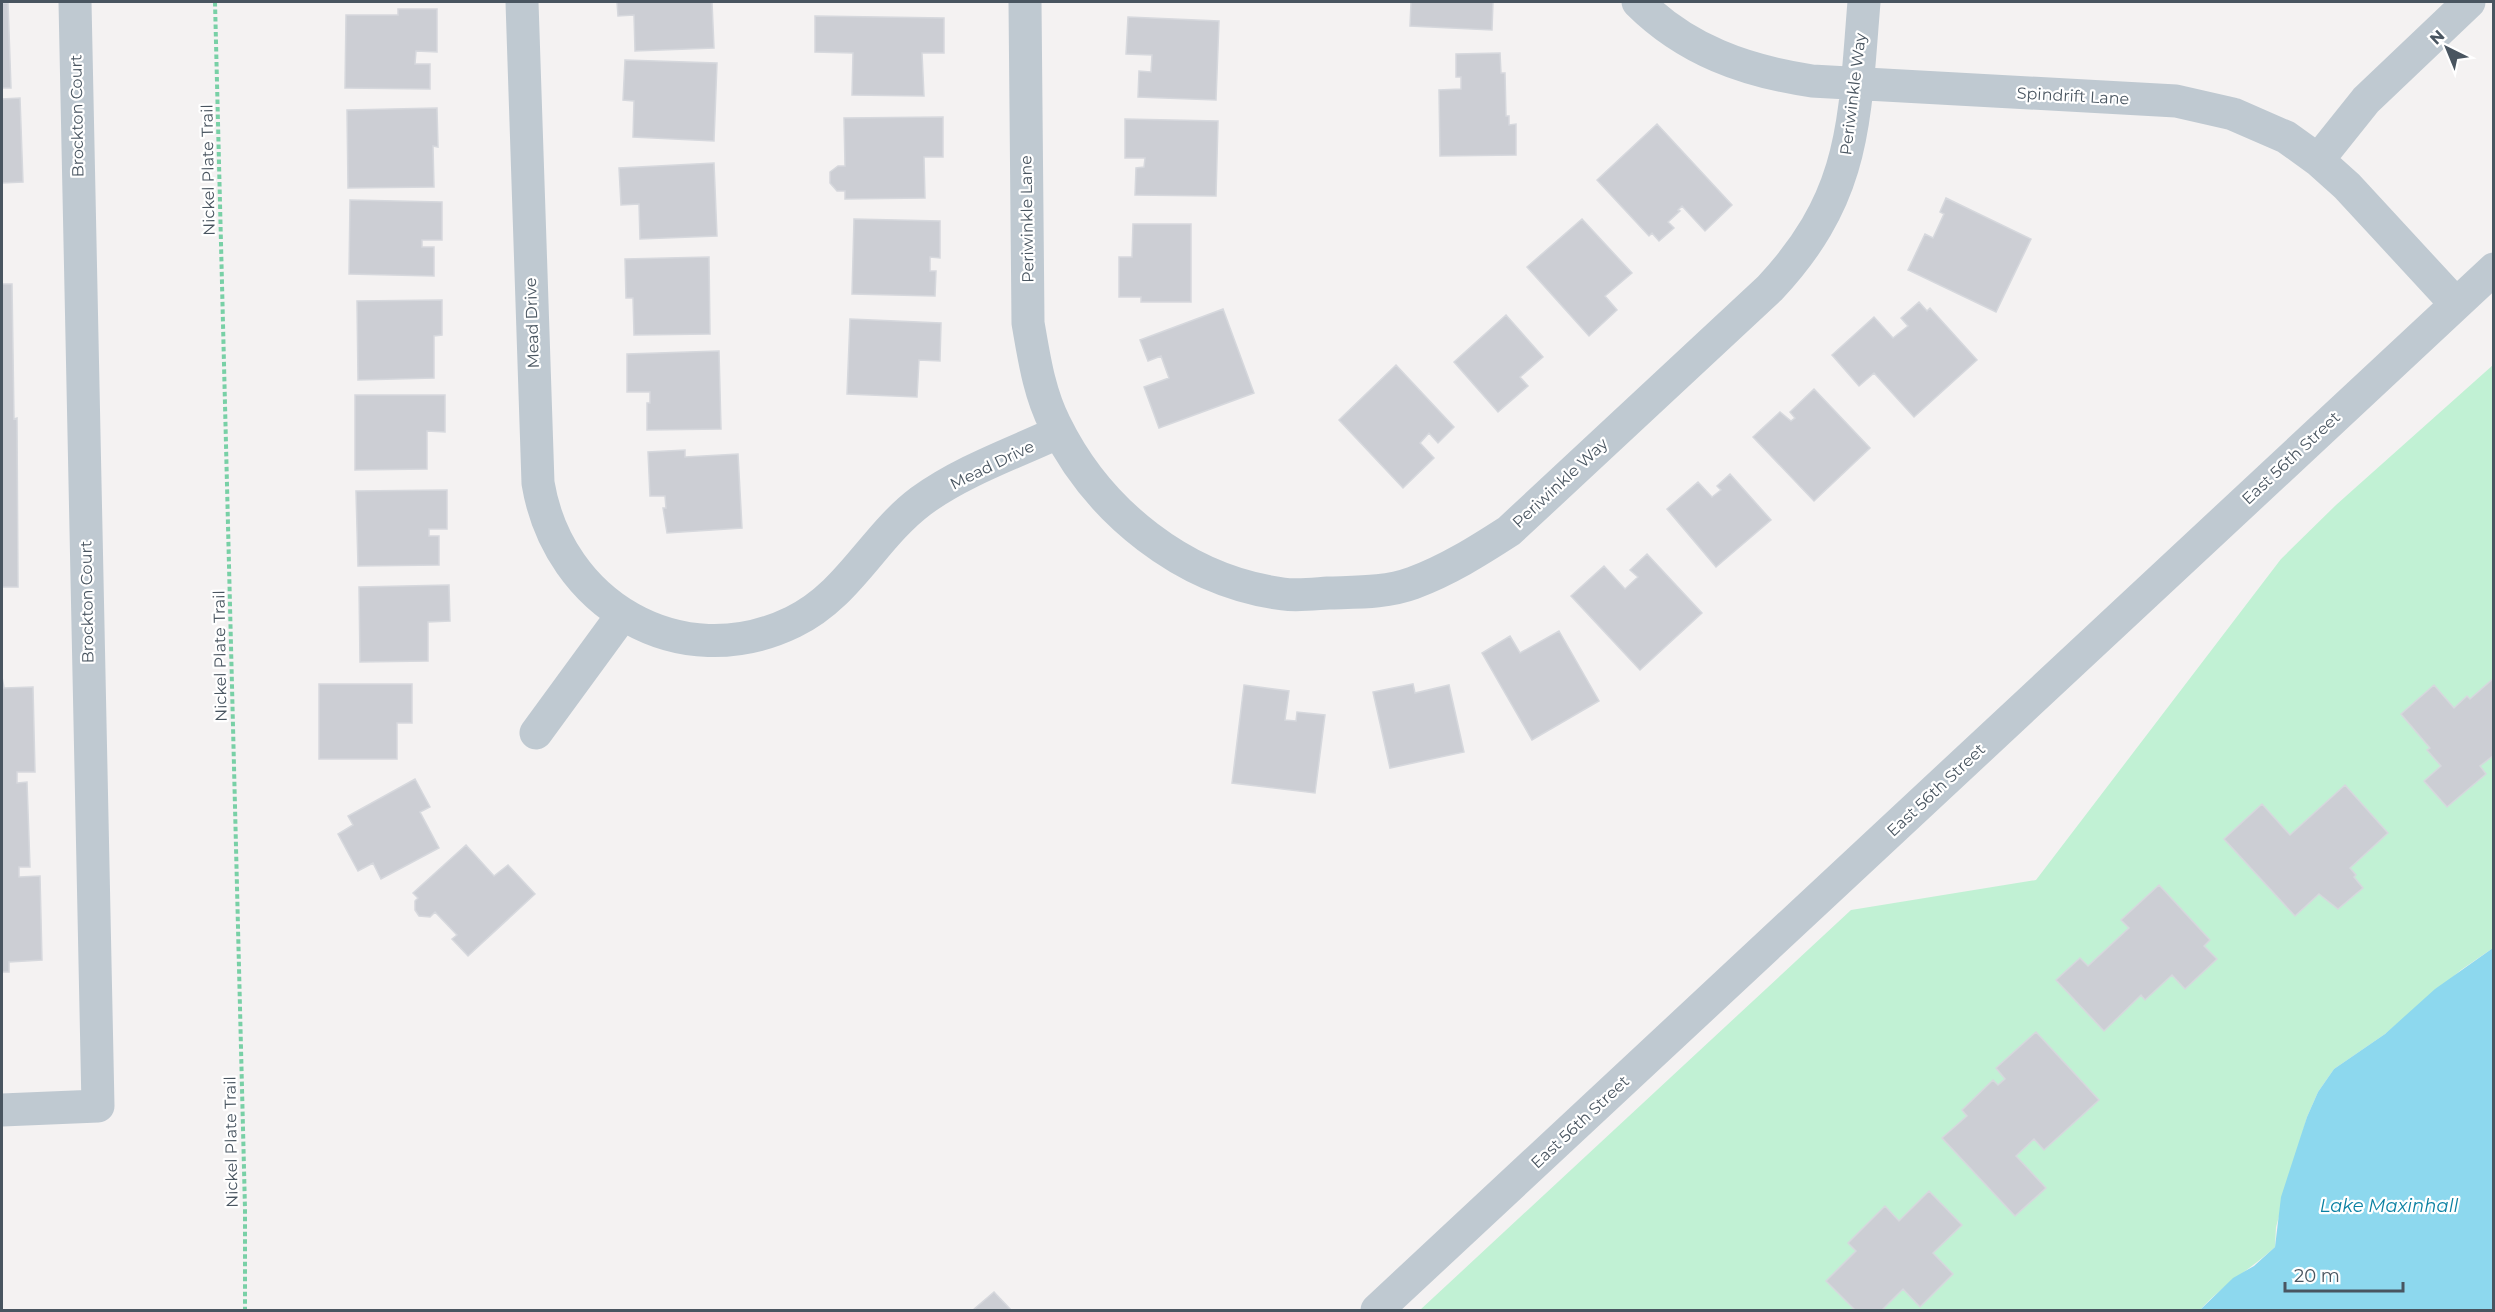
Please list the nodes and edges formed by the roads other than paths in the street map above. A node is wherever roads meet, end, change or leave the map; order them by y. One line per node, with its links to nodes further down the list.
1 (75, 2): 14 (street, Brockton Court)
2 (522, 2): 12 (street, Mead Drive)
3 (1025, 2): 11 (street, Periwinkle Lane)
4 (1638, 2): 7 (street, Spindrift Lane)
5 (1864, 2): 7 (street, Periwinkle Way)
6 (2469, 2): 8 (street)
7 (1857, 84): 8 (street, Spindrift Lane); 11 (street, Periwinkle Way)
8 (2318, 160): 10 (street, Spindrift Lane)
9 (2493, 268): 10 (street, East 56th Street)
10 (2456, 304): 15 (street, East 56th Street)
11 (1059, 432): 12 (street, Mead Drive)
12 (623, 614): 13 (street)
13 (536, 733)
14 (2, 1110)
15 (1377, 1311)

